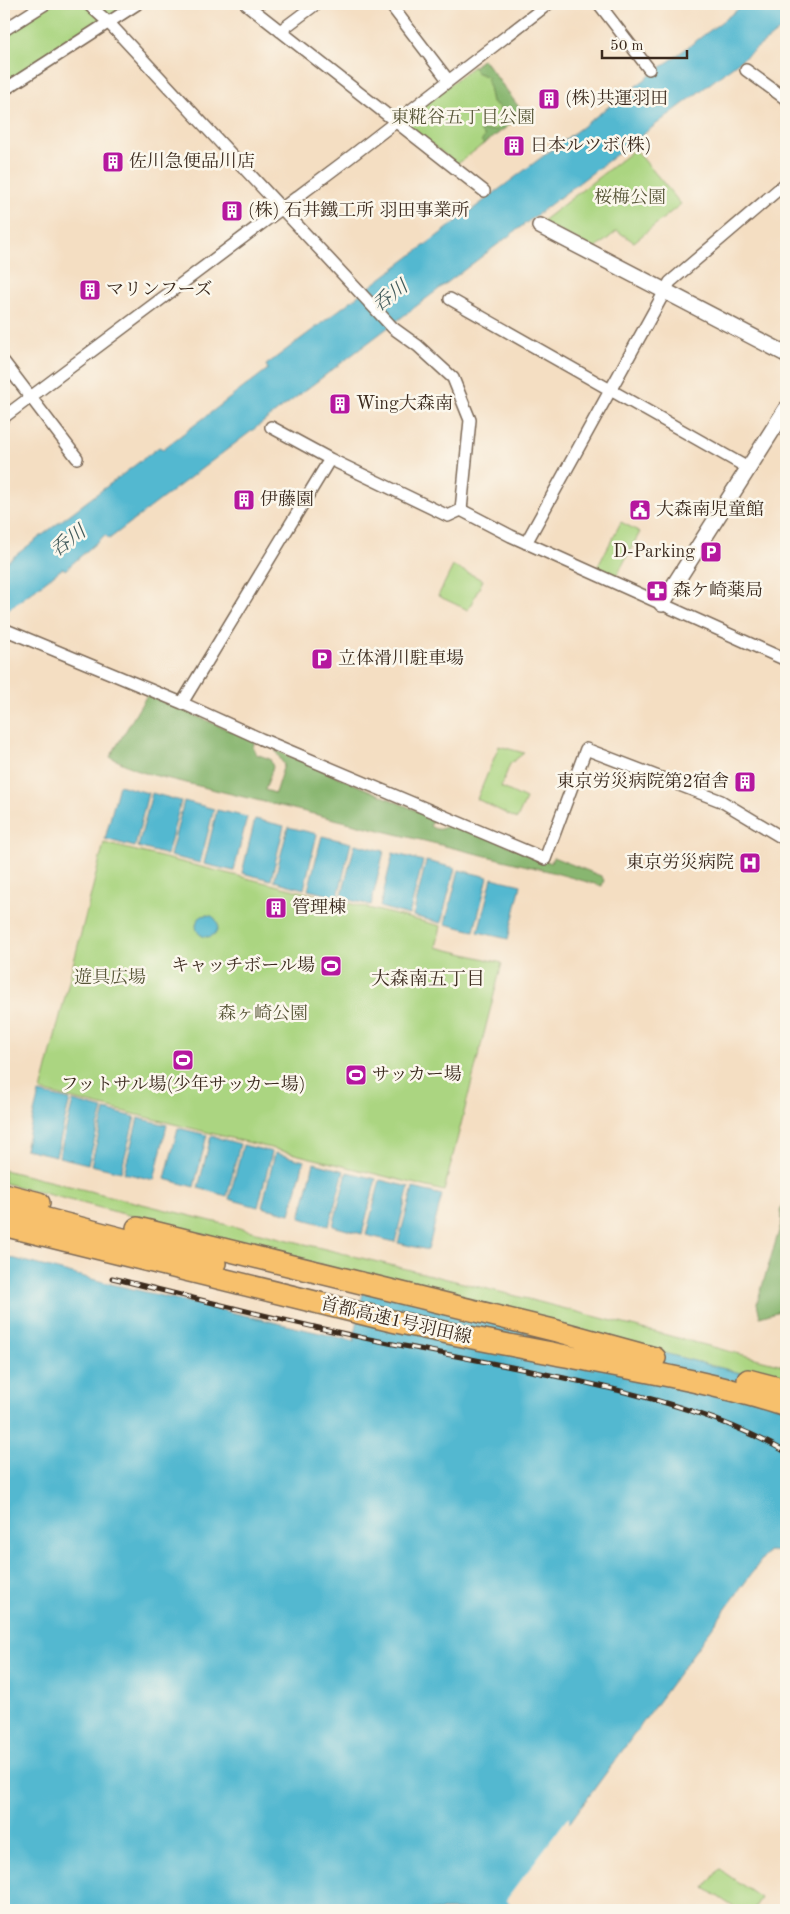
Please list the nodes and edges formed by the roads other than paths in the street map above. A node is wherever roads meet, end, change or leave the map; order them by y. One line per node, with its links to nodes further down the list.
1 (46, 4): 10 (street)
2 (88, 4): 9 (street)
3 (137, 4): 9 (street)
4 (246, 4): 11 (street)
5 (316, 4): 11 (street)
6 (390, 4): 14 (street)
7 (548, 4): 14 (street)
8 (599, 4): 12 (street)
9 (108, 22): 15 (street); 20 (street)
10 (4, 30)
11 (280, 31): 17 (street)
12 (650, 69)
13 (746, 70): 16 (street)
14 (448, 80): 17 (street)
15 (4, 90)
16 (786, 100)
17 (394, 121): 19 (street); 20 (street)
18 (786, 183): 22 (street)
19 (484, 191)
20 (281, 208): 27 (street); 34 (street)
21 (540, 226): 22 (street)
22 (664, 292): 24 (street); 26 (street)
23 (450, 299): 26 (street)
24 (786, 354)
25 (4, 362): 27 (street)
26 (610, 389): 33 (street); 35 (street)
27 (30, 397): 29 (street); 31 (street)
28 (786, 409): 33 (street)
29 (4, 417)
30 (271, 426): 32 (street)
31 (77, 458)
32 (330, 459): 34 (street); 39 (street)
33 (748, 468): 36 (street)
34 (460, 510): 35 (street)
35 (526, 543): 36 (street)
36 (662, 604): 38 (street)
37 (6, 630): 39 (street)
38 (786, 660)
39 (182, 703): 40 (street)
40 (786, 840)
41 (8, 1210): 42 (highway, 首都高速1号羽田線); 43 (highway)
42 (257, 1282): 43 (highway, 首都高速1号羽田線); 45 (highway, 首都高速1号羽田線)
43 (655, 1358): 44 (highway, 首都高速1号羽田線)
44 (786, 1390)
45 (786, 1406)

